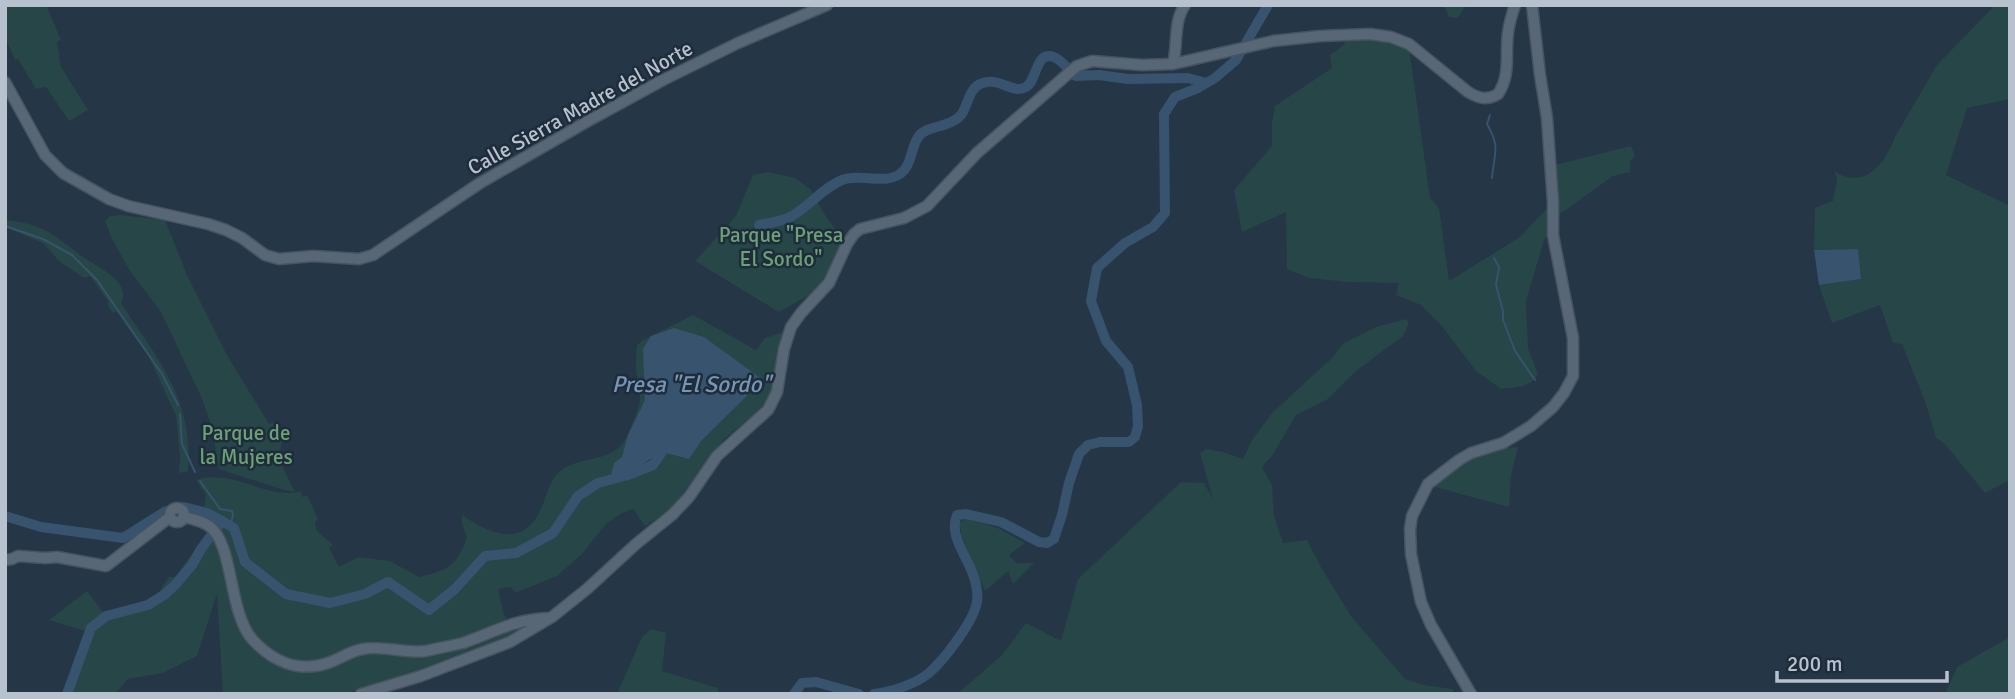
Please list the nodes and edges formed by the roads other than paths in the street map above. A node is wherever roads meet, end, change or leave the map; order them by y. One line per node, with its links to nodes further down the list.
1 (827, 5): 6 (main road, Calle Sierra Madre del Norte)
2 (1185, 5): 5 (main road)
3 (1516, 5): 5 (main road)
4 (1532, 5): 11 (main road)
5 (1173, 64): 9 (main road)
6 (5, 82)
7 (8, 559): 8 (main road); 9 (main road)
8 (5, 571)
9 (552, 617): 10 (main road)
10 (361, 694)
11 (1471, 694)

